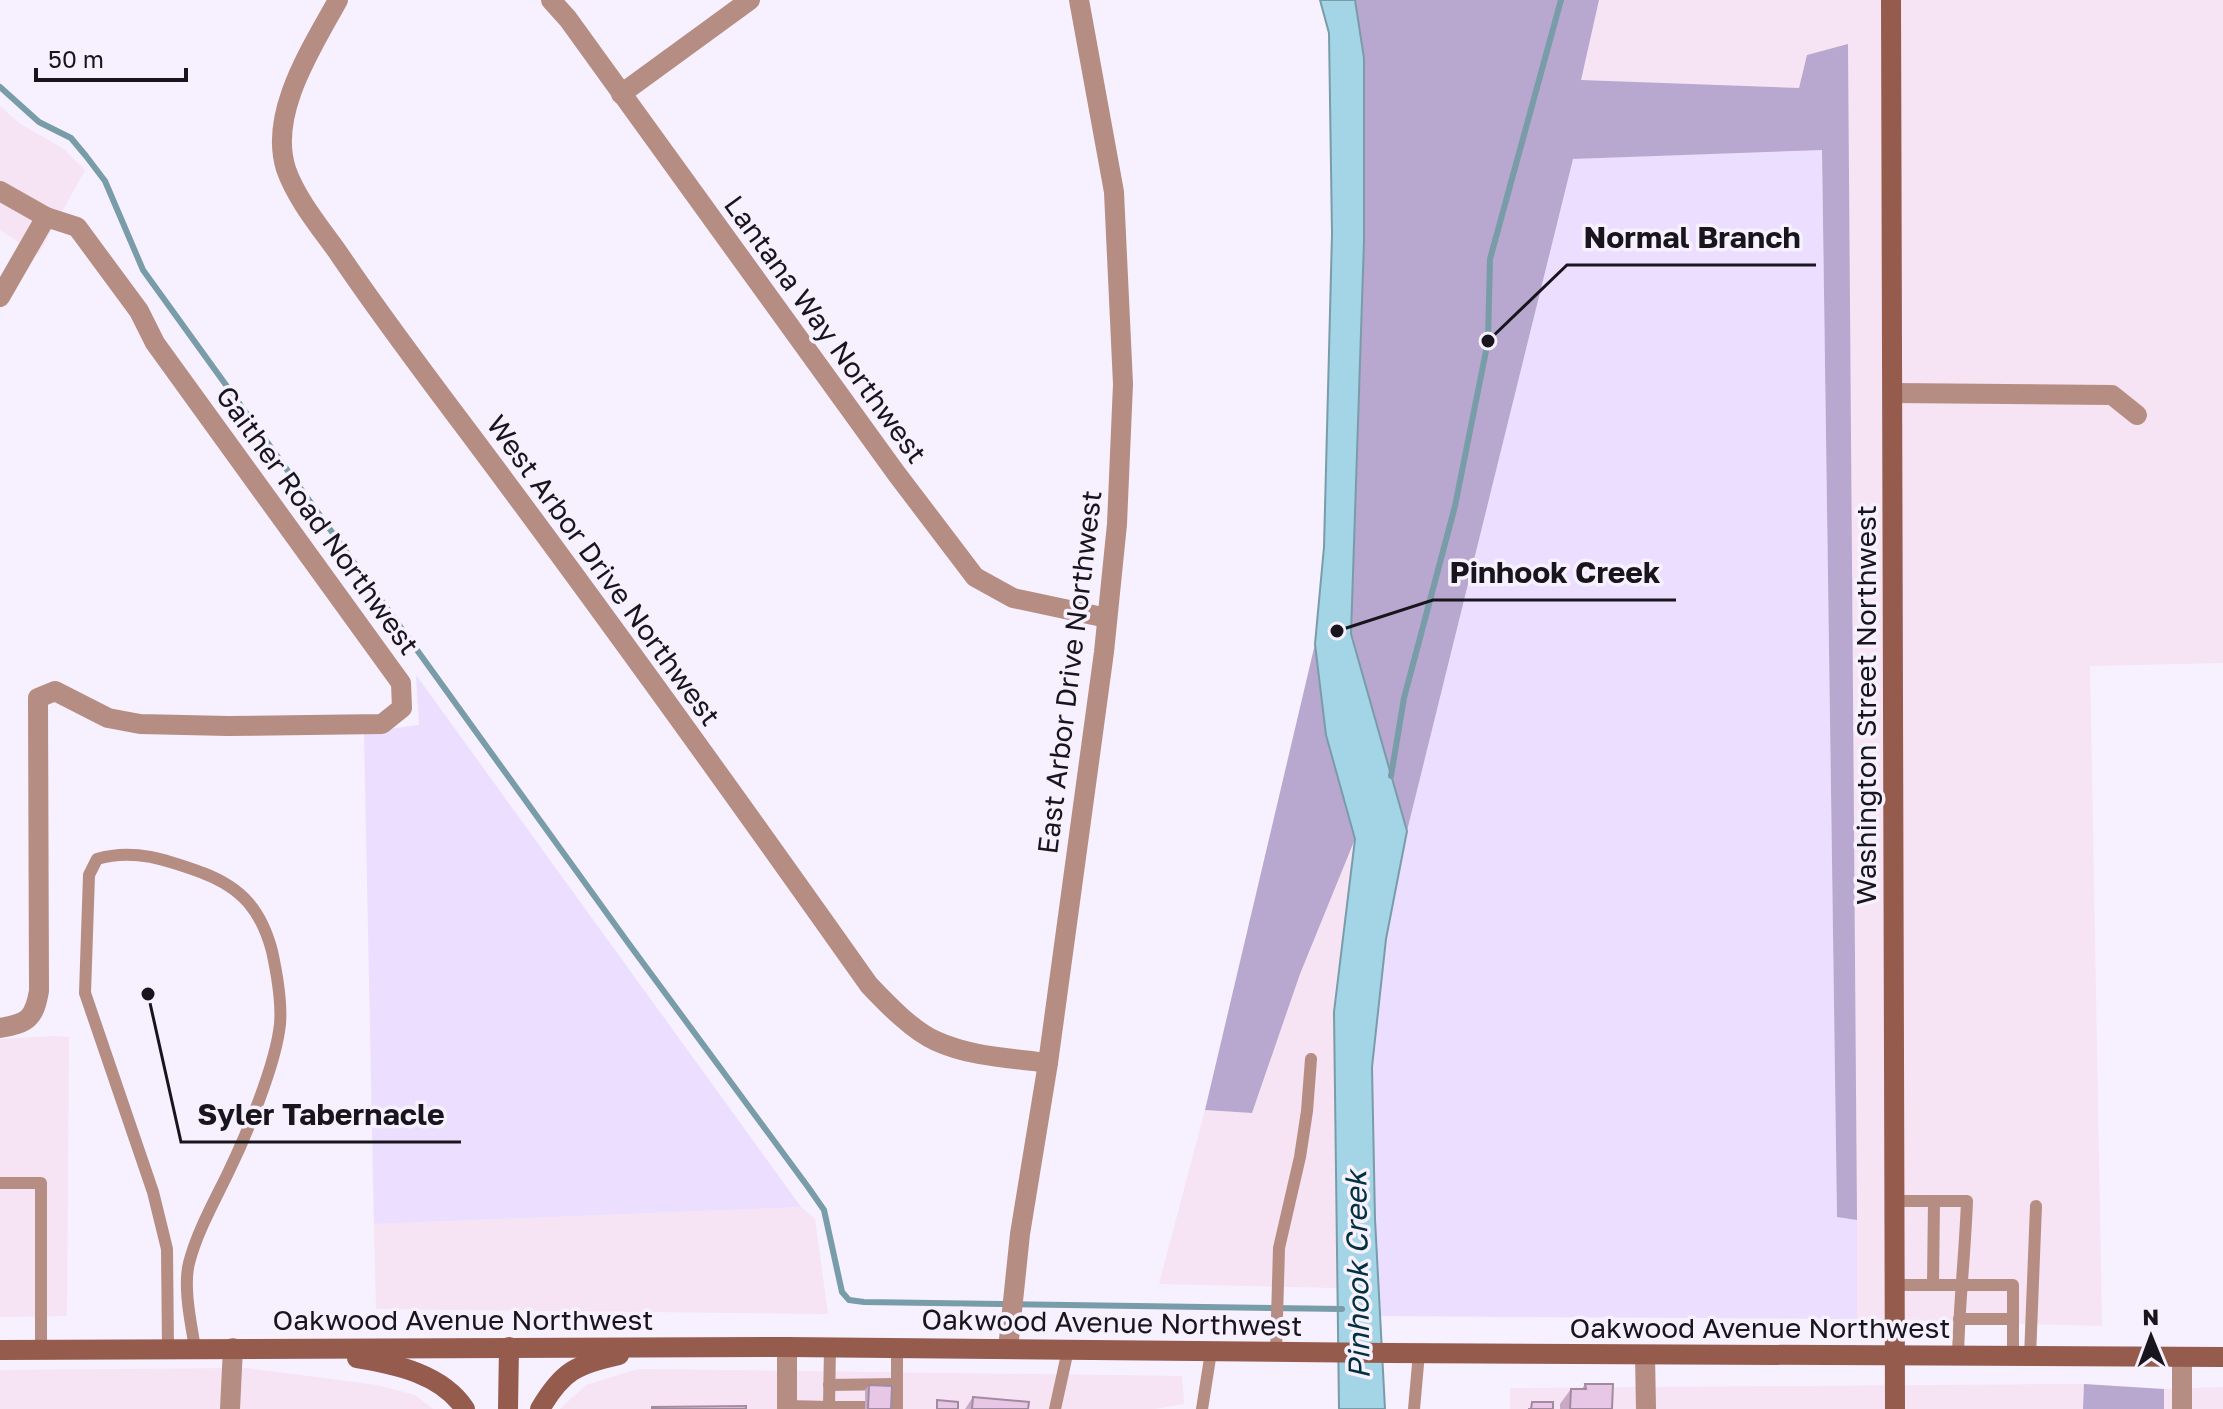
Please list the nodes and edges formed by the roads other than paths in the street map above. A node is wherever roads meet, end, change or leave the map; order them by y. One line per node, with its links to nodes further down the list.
1 (338, 0): 15 (street, West Arbor Drive Northwest)
2 (551, 0): 6 (street, Lantana Way Northwest)
3 (750, 0): 6 (street)
4 (1079, 0): 12 (street, East Arbor Drive Northwest)
5 (1891, 0): 10 (street, Washington Street Northwest)
6 (621, 94): 12 (street, Lantana Way Northwest)
7 (0, 191): 8 (street, Gaither Road Northwest)
8 (46, 217): 9 (street); 13 (street, Gaither Road Northwest)
9 (0, 297)
10 (1893, 393): 11 (street); 17 (street, Washington Street Northwest)
11 (2137, 415)
12 (1107, 618): 15 (street, East Arbor Drive Northwest)
13 (0, 1028)
14 (1311, 1059): 39 (lane)
15 (1048, 1063): 34 (street, East Arbor Drive Northwest)
16 (0, 1183): 36 (lane)
17 (1894, 1201): 18 (lane); 20 (street, Washington Street Northwest)
18 (1934, 1201): 21 (lane); 22 (lane)
19 (2036, 1206): 44 (lane)
20 (1894, 1285): 21 (lane); 42 (street, Washington Street Northwest)
21 (1933, 1285): 22 (lane)
22 (1960, 1285): 23 (lane); 24 (lane)
23 (1959, 1319): 24 (lane); 43 (lane)
24 (2013, 1319): 44 (lane)
25 (509, 1347): 26 (street, Oakwood Avenue Northwest); 32 (street, Oakwood Avenue Northwest); 55 (street)
26 (653, 1347): 27 (street, Oakwood Avenue Northwest); 56 (street)
27 (787, 1347): 28 (street, Oakwood Avenue Northwest); 51 (street)
28 (830, 1347): 33 (street, Oakwood Avenue Northwest); 48 (lane)
29 (168, 1348): 30 (street, Oakwood Avenue Northwest); 30 (lane); 36 (street, Oakwood Avenue Northwest)
30 (195, 1348): 31 (street, Oakwood Avenue Northwest)
31 (233, 1348): 32 (street, Oakwood Avenue Northwest); 53 (street)
32 (286, 1348): 54 (street)
33 (897, 1348): 34 (street, Oakwood Avenue Northwest); 47 (lane)
34 (1008, 1349): 37 (street, Oakwood Avenue Northwest)
35 (0, 1350): 36 (street, Oakwood Avenue Northwest)
36 (41, 1350)
37 (1068, 1350): 38 (street, Oakwood Avenue Northwest); 57 (lane)
38 (1211, 1352): 39 (street, Oakwood Avenue Northwest); 58 (lane)
39 (1276, 1352): 40 (street, Oakwood Avenue Northwest)
40 (1419, 1353): 41 (street, Oakwood Avenue Northwest); 59 (lane)
41 (1645, 1355): 42 (street, Oakwood Avenue Northwest); 60 (street)
42 (1894, 1356): 43 (street, Oakwood Avenue Northwest); 61 (street, Washington Street Northwest)
43 (1958, 1357): 44 (street, Oakwood Avenue Northwest)
44 (2021, 1357): 45 (street, Oakwood Avenue Northwest)
45 (2182, 1357): 46 (street, Oakwood Avenue Northwest); 62 (street)
46 (2223, 1357)
47 (897, 1384): 48 (lane); 50 (lane)
48 (829, 1385): 52 (lane)
49 (865, 1407): 52 (lane)
50 (894, 1407)
51 (787, 1408): 52 (lane)
52 (829, 1408)
53 (230, 1409)
54 (465, 1409)
55 (508, 1409)
56 (540, 1409)
57 (1055, 1409)
58 (1202, 1409)
59 (1414, 1409)
60 (1646, 1409)
61 (1895, 1409)
62 (2182, 1409)

